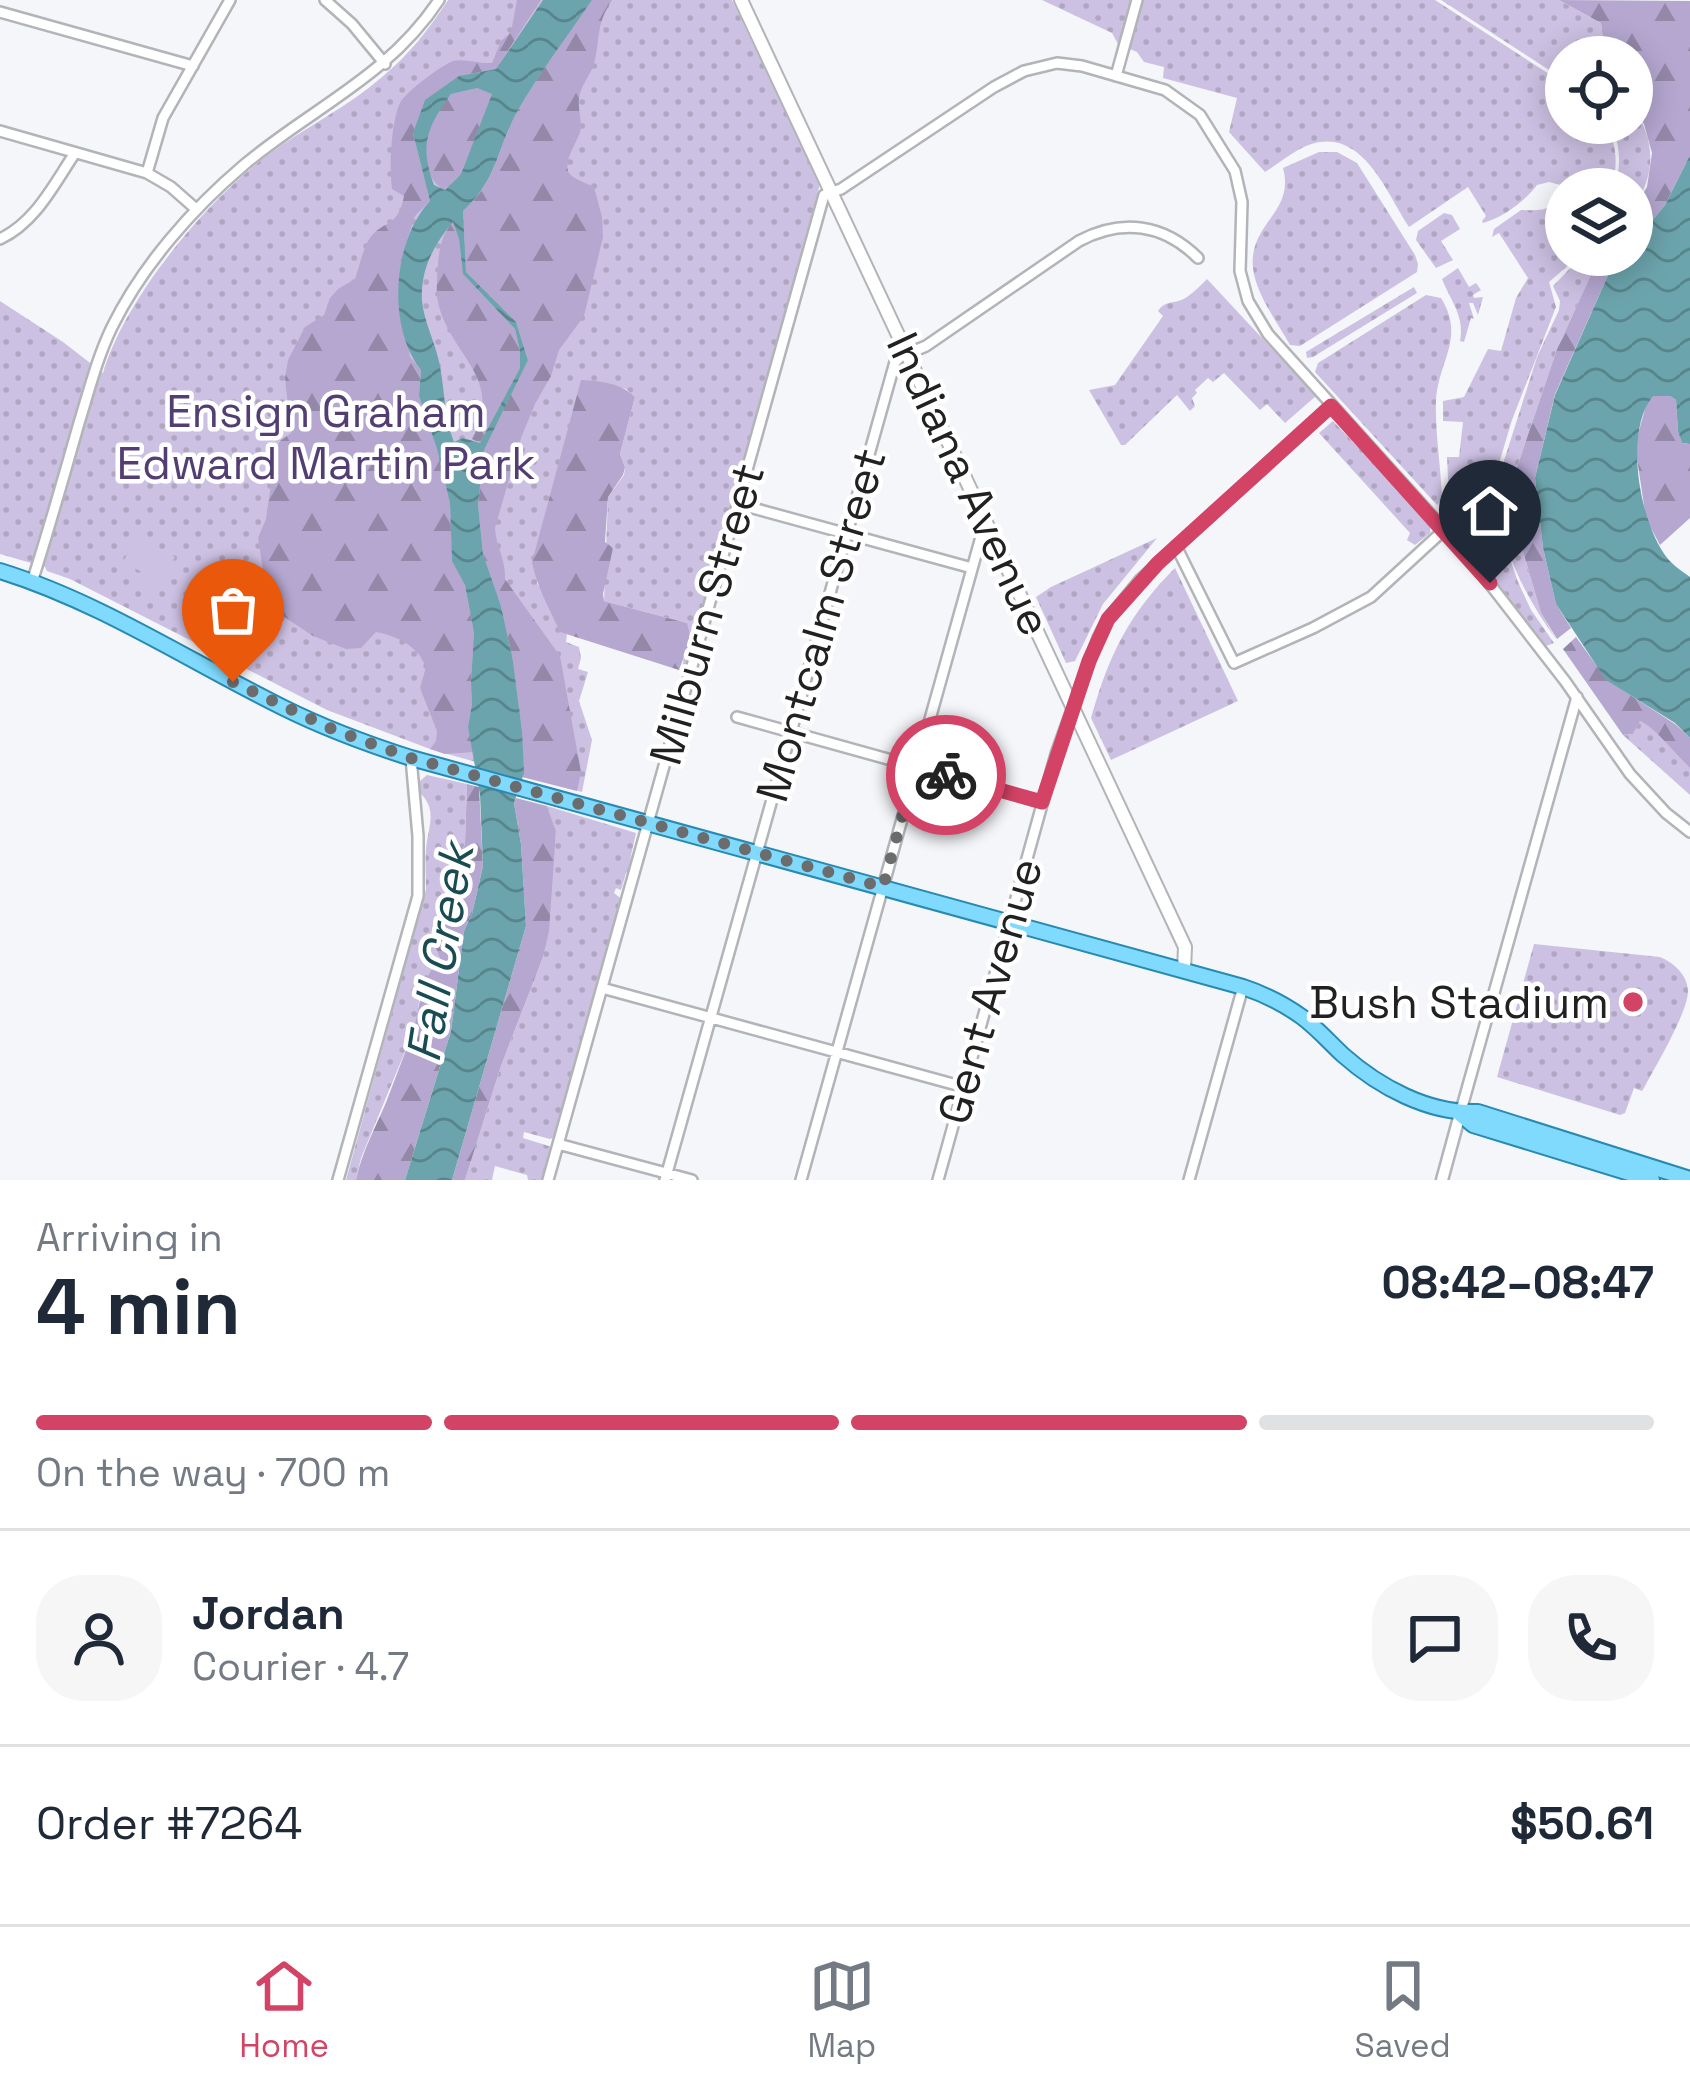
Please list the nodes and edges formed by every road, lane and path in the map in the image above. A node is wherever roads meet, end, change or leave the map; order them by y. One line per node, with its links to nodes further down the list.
1 (230, 0): 8 (street)
2 (325, 0): 7 (street)
3 (439, 0): 7 (street)
4 (741, 0): 13 (main road, Indiana Avenue)
5 (1137, 0): 9 (street)
6 (0, 12): 8 (street)
7 (385, 64): 14 (street)
8 (193, 65): 12 (street)
9 (1116, 76): 13 (street); 18 (street)
10 (0, 131): 11 (street)
11 (75, 153): 12 (street); 15 (street)
12 (147, 173): 14 (street)
13 (832, 193): 17 (main road, Indiana Avenue); 19 (street, Milburn Street)
14 (196, 209): 26 (street)
15 (0, 239)
16 (1198, 258): 17 (street)
17 (908, 353): 20 (main road, Indiana Avenue); 22 (street, Montcalm Street)
18 (1331, 406): 21 (street); 23 (street, Gent Avenue)
19 (739, 504): 22 (street); 34 (street, Milburn Street)
20 (986, 519): 24 (street); 28 (main road, Indiana Avenue)
21 (1444, 530): 23 (street); 27 (street)
22 (847, 534): 24 (street); 30 (street, Montcalm Street)
23 (1176, 546): 28 (street, Gent Avenue)
24 (972, 568): 32 (street)
25 (0, 571): 26 (main road)
26 (32, 581): 31 (main road)
27 (1577, 697): 35 (street); 45 (street)
28 (1073, 707): 33 (street, Gent Avenue); 39 (main road, Indiana Avenue)
29 (737, 717): 30 (street)
30 (791, 732): 32 (street); 36 (street, Montcalm Street)
31 (411, 758): 34 (main road); 49 (street)
32 (916, 766): 33 (street); 37 (street)
33 (1042, 802): 38 (street, Gent Avenue)
34 (649, 823): 36 (main road); 41 (street, Milburn Street)
35 (1690, 832)
36 (757, 854): 37 (main road); 42 (street, Montcalm Street)
37 (883, 887): 38 (main road); 43 (street)
38 (1011, 922): 39 (main road); 44 (street, Gent Avenue)
39 (1184, 970): 40 (main road)
40 (1244, 987): 45 (main road); 54 (street)
41 (602, 988): 42 (street); 46 (street, Milburn Street)
42 (711, 1018): 43 (street); 47 (street, Montcalm Street)
43 (837, 1052): 44 (street); 52 (street)
44 (964, 1087): 53 (street, Gent Avenue)
45 (1460, 1114): 48 (main road); 55 (street); 56 (main road)
46 (558, 1144): 47 (street); 50 (street, Milburn Street)
47 (666, 1177): 51 (street)
48 (1690, 1179)
49 (338, 1180)
50 (548, 1180)
51 (692, 1180)
52 (801, 1180)
53 (938, 1180)
54 (1189, 1180)
55 (1442, 1180)
56 (1652, 1180)

